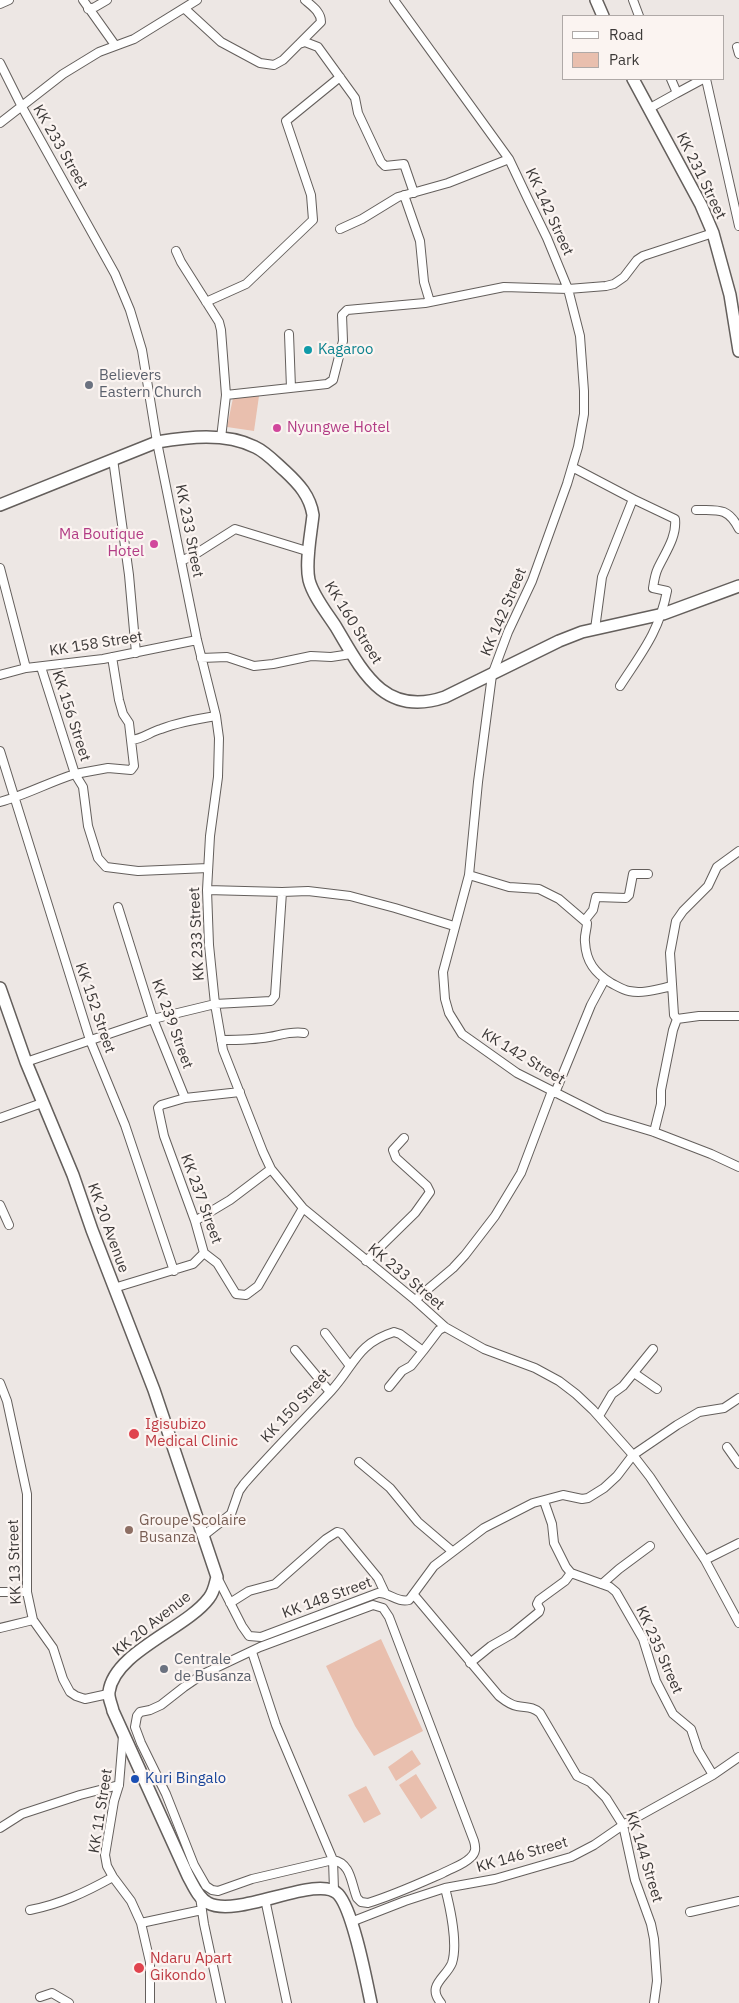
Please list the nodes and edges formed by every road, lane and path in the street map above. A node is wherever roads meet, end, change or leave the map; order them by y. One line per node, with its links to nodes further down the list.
1 (9, 0): 9 (street)
2 (83, 0): 11 (street)
3 (107, 0): 11 (street)
4 (197, 0): 10 (street)
5 (306, 0): 14 (street)
6 (394, 0): 26 (street, KK 142 Street)
7 (596, 0): 12 (main road)
8 (633, 0): 13 (street)
9 (0, 4)
10 (184, 8): 14 (street); 15 (street)
11 (88, 9): 15 (street)
12 (602, 15)
13 (639, 15)
14 (299, 44): 17 (street)
15 (114, 45): 23 (street)
16 (0, 63): 23 (street, KK 233 Street)
17 (340, 77): 27 (street); 34 (street)
18 (634, 80): 24 (main road, KK 231 Street)
19 (671, 80): 22 (street)
20 (702, 80): 22 (street)
21 (704, 80): 29 (street)
22 (676, 93): 24 (street)
23 (22, 107): 25 (street); 42 (street, KK 233 Street)
24 (650, 108): 31 (main road, KK 231 Street)
25 (0, 122)
26 (509, 159): 27 (street); 33 (street, KK 142 Street)
27 (414, 193): 28 (street)
28 (404, 195): 30 (street); 35 (street)
29 (739, 226)
30 (340, 229)
31 (712, 233): 33 (street); 36 (main road, KK 231 Street)
32 (176, 251): 34 (street)
33 (568, 289): 35 (street); 44 (street, KK 142 Street)
34 (206, 302): 40 (street)
35 (430, 302): 39 (street)
36 (735, 302): 38 (main road, KK 231 Street)
37 (289, 334): 39 (street)
38 (739, 351)
39 (292, 388): 40 (street)
40 (226, 395): 41 (street)
41 (221, 438): 42 (main road, KK 160 Street); 49 (main road, KK 160 Street)
42 (157, 442): 43 (main road, KK 160 Street); 50 (street, KK 233 Street)
43 (113, 459): 46 (main road, KK 160 Street); 56 (street)
44 (572, 467): 45 (street); 63 (street, KK 142 Street)
45 (633, 499): 53 (street); 54 (street)
46 (0, 505)
47 (696, 510): 48 (street)
48 (739, 530)
49 (310, 552): 50 (street); 57 (main road, KK 160 Street)
50 (181, 561): 55 (street, KK 233 Street)
51 (0, 568): 61 (street, KK 156 Street)
52 (739, 585): 53 (main road, KK 160 Street)
53 (662, 614): 54 (main road, KK 160 Street); 64 (street)
54 (595, 629): 63 (main road, KK 160 Street)
55 (196, 640): 56 (street, KK 158 Street); 59 (street, KK 233 Street)
56 (136, 652): 58 (street, KK 158 Street)
57 (351, 654): 59 (street); 63 (main road, KK 160 Street)
58 (112, 657): 60 (street, KK 158 Street); 66 (street)
59 (201, 658): 65 (street, KK 233 Street)
60 (41, 667): 61 (street, KK 158 Street); 68 (street, KK 156 Street)
61 (26, 668): 62 (street, KK 158 Street)
62 (0, 675)
63 (492, 675): 74 (street, KK 142 Street)
64 (620, 686)
65 (216, 716): 66 (street); 72 (street, KK 233 Street)
66 (131, 740): 68 (street)
67 (0, 751): 69 (street, KK 152 Street)
68 (75, 774): 69 (street, KK 156 Street); 72 (street, KK 156 Street)
69 (14, 798): 70 (street, KK 156 Street); 88 (street, KK 152 Street)
70 (0, 802)
71 (739, 851): 81 (street)
72 (208, 868): 75 (street, KK 233 Street)
73 (648, 874): 78 (street)
74 (468, 875): 78 (street); 79 (street, KK 142 Street)
75 (207, 890): 76 (street); 83 (street, KK 233 Street)
76 (282, 892): 79 (street); 83 (street)
77 (118, 906): 85 (street, KK 239 Street)
78 (585, 920): 80 (street)
79 (454, 926): 92 (street, KK 142 Street)
80 (605, 979): 81 (street); 92 (street)
81 (672, 986): 86 (street)
82 (0, 988): 90 (main road, KK 20 Avenue)
83 (215, 1004): 85 (street); 89 (street, KK 233 Street)
84 (739, 1016): 86 (street)
85 (153, 1019): 88 (street); 93 (street, KK 239 Street)
86 (677, 1019): 96 (street)
87 (304, 1032): 89 (street)
88 (90, 1040): 90 (street); 106 (street, KK 152 Street)
89 (221, 1040): 91 (street, KK 233 Street)
90 (26, 1062): 94 (main road, KK 20 Avenue)
91 (240, 1092): 93 (street); 99 (street, KK 233 Street)
92 (553, 1092): 96 (street, KK 142 Street); 108 (street)
93 (185, 1098): 102 (street, KK 237 Street)
94 (42, 1103): 95 (street); 107 (main road, KK 20 Avenue)
95 (0, 1118)
96 (654, 1132): 98 (street, KK 142 Street)
97 (404, 1138): 105 (street)
98 (739, 1167)
99 (271, 1168): 101 (street, KK 233 Street); 102 (street)
100 (0, 1205): 103 (street)
101 (303, 1208): 104 (street, KK 237 Street); 105 (street, KK 233 Street)
102 (195, 1221): 104 (street, KK 237 Street)
103 (9, 1225)
104 (204, 1253): 106 (street)
105 (366, 1261): 108 (street, KK 233 Street)
106 (174, 1271): 107 (street)
107 (114, 1288): 127 (main road, KK 20 Avenue)
108 (415, 1300): 109 (street, KK 233 Street)
109 (445, 1327): 113 (street); 121 (street, KK 233 Street)
110 (325, 1333): 114 (street)
111 (653, 1349): 115 (street)
112 (295, 1350): 119 (street)
113 (423, 1351): 114 (street, KK 150 Street); 117 (street)
114 (350, 1366): 119 (street, KK 150 Street)
115 (634, 1372): 118 (street); 121 (street)
116 (0, 1383): 136 (street, KK 13 Street)
117 (389, 1387)
118 (657, 1388)
119 (330, 1392): 127 (street, KK 150 Street)
120 (739, 1398): 123 (street)
121 (599, 1416): 123 (street, KK 233 Street)
122 (727, 1446): 125 (street)
123 (633, 1455): 126 (street); 131 (street, KK 233 Street)
124 (359, 1462): 130 (street)
125 (739, 1464)
126 (544, 1501): 130 (street); 132 (street)
127 (203, 1536): 133 (main road, KK 20 Avenue)
128 (739, 1543): 131 (street)
129 (650, 1546): 134 (street)
130 (452, 1551): 138 (street)
131 (705, 1560): 141 (street, KK 233 Street)
132 (572, 1573): 134 (street, KK 235 Street); 144 (street)
133 (217, 1576): 139 (street, KK 148 Street); 145 (main road, KK 20 Avenue)
134 (602, 1584): 148 (street, KK 235 Street)
135 (0, 1592): 136 (street)
136 (27, 1592): 140 (street, KK 13 Street)
137 (385, 1593): 138 (street, KK 148 Street); 139 (street, KK 148 Street); 139 (street)
138 (414, 1595): 144 (street, KK 144 Street)
139 (230, 1603)
140 (33, 1620): 142 (street); 145 (street, KK 13 Street)
141 (739, 1623)
142 (0, 1628)
143 (252, 1652): 152 (street); 152 (street); 152 (street)
144 (470, 1662): 150 (street, KK 144 Street)
145 (108, 1694): 146 (main road)
146 (123, 1733): 149 (street, KK 11 Street); 156 (main road)
147 (739, 1757): 148 (street, KK 146 Street)
148 (713, 1774): 150 (street, KK 146 Street)
149 (119, 1785): 151 (street); 153 (street, KK 11 Street)
150 (622, 1825): 154 (street, KK 146 Street); 171 (street, KK 144 Street)
151 (0, 1828)
152 (332, 1860): 155 (street)
153 (113, 1877): 159 (street); 163 (street, KK 11 Street)
154 (445, 1888): 162 (street, KK 146 Street); 170 (street)
155 (334, 1890): 157 (main road); 162 (main road)
156 (200, 1897): 157 (main road); 160 (street)
157 (265, 1899): 168 (street)
158 (739, 1901): 161 (street)
159 (30, 1910)
160 (202, 1910): 163 (street); 167 (street)
161 (690, 1912)
162 (351, 1922): 169 (main road)
163 (141, 1923): 166 (street, KK 11 Street)
164 (40, 1997): 165 (street)
165 (69, 2003)
166 (150, 2003)
167 (221, 2003)
168 (287, 2003)
169 (371, 2003)
170 (441, 2003)
171 (654, 2003)

